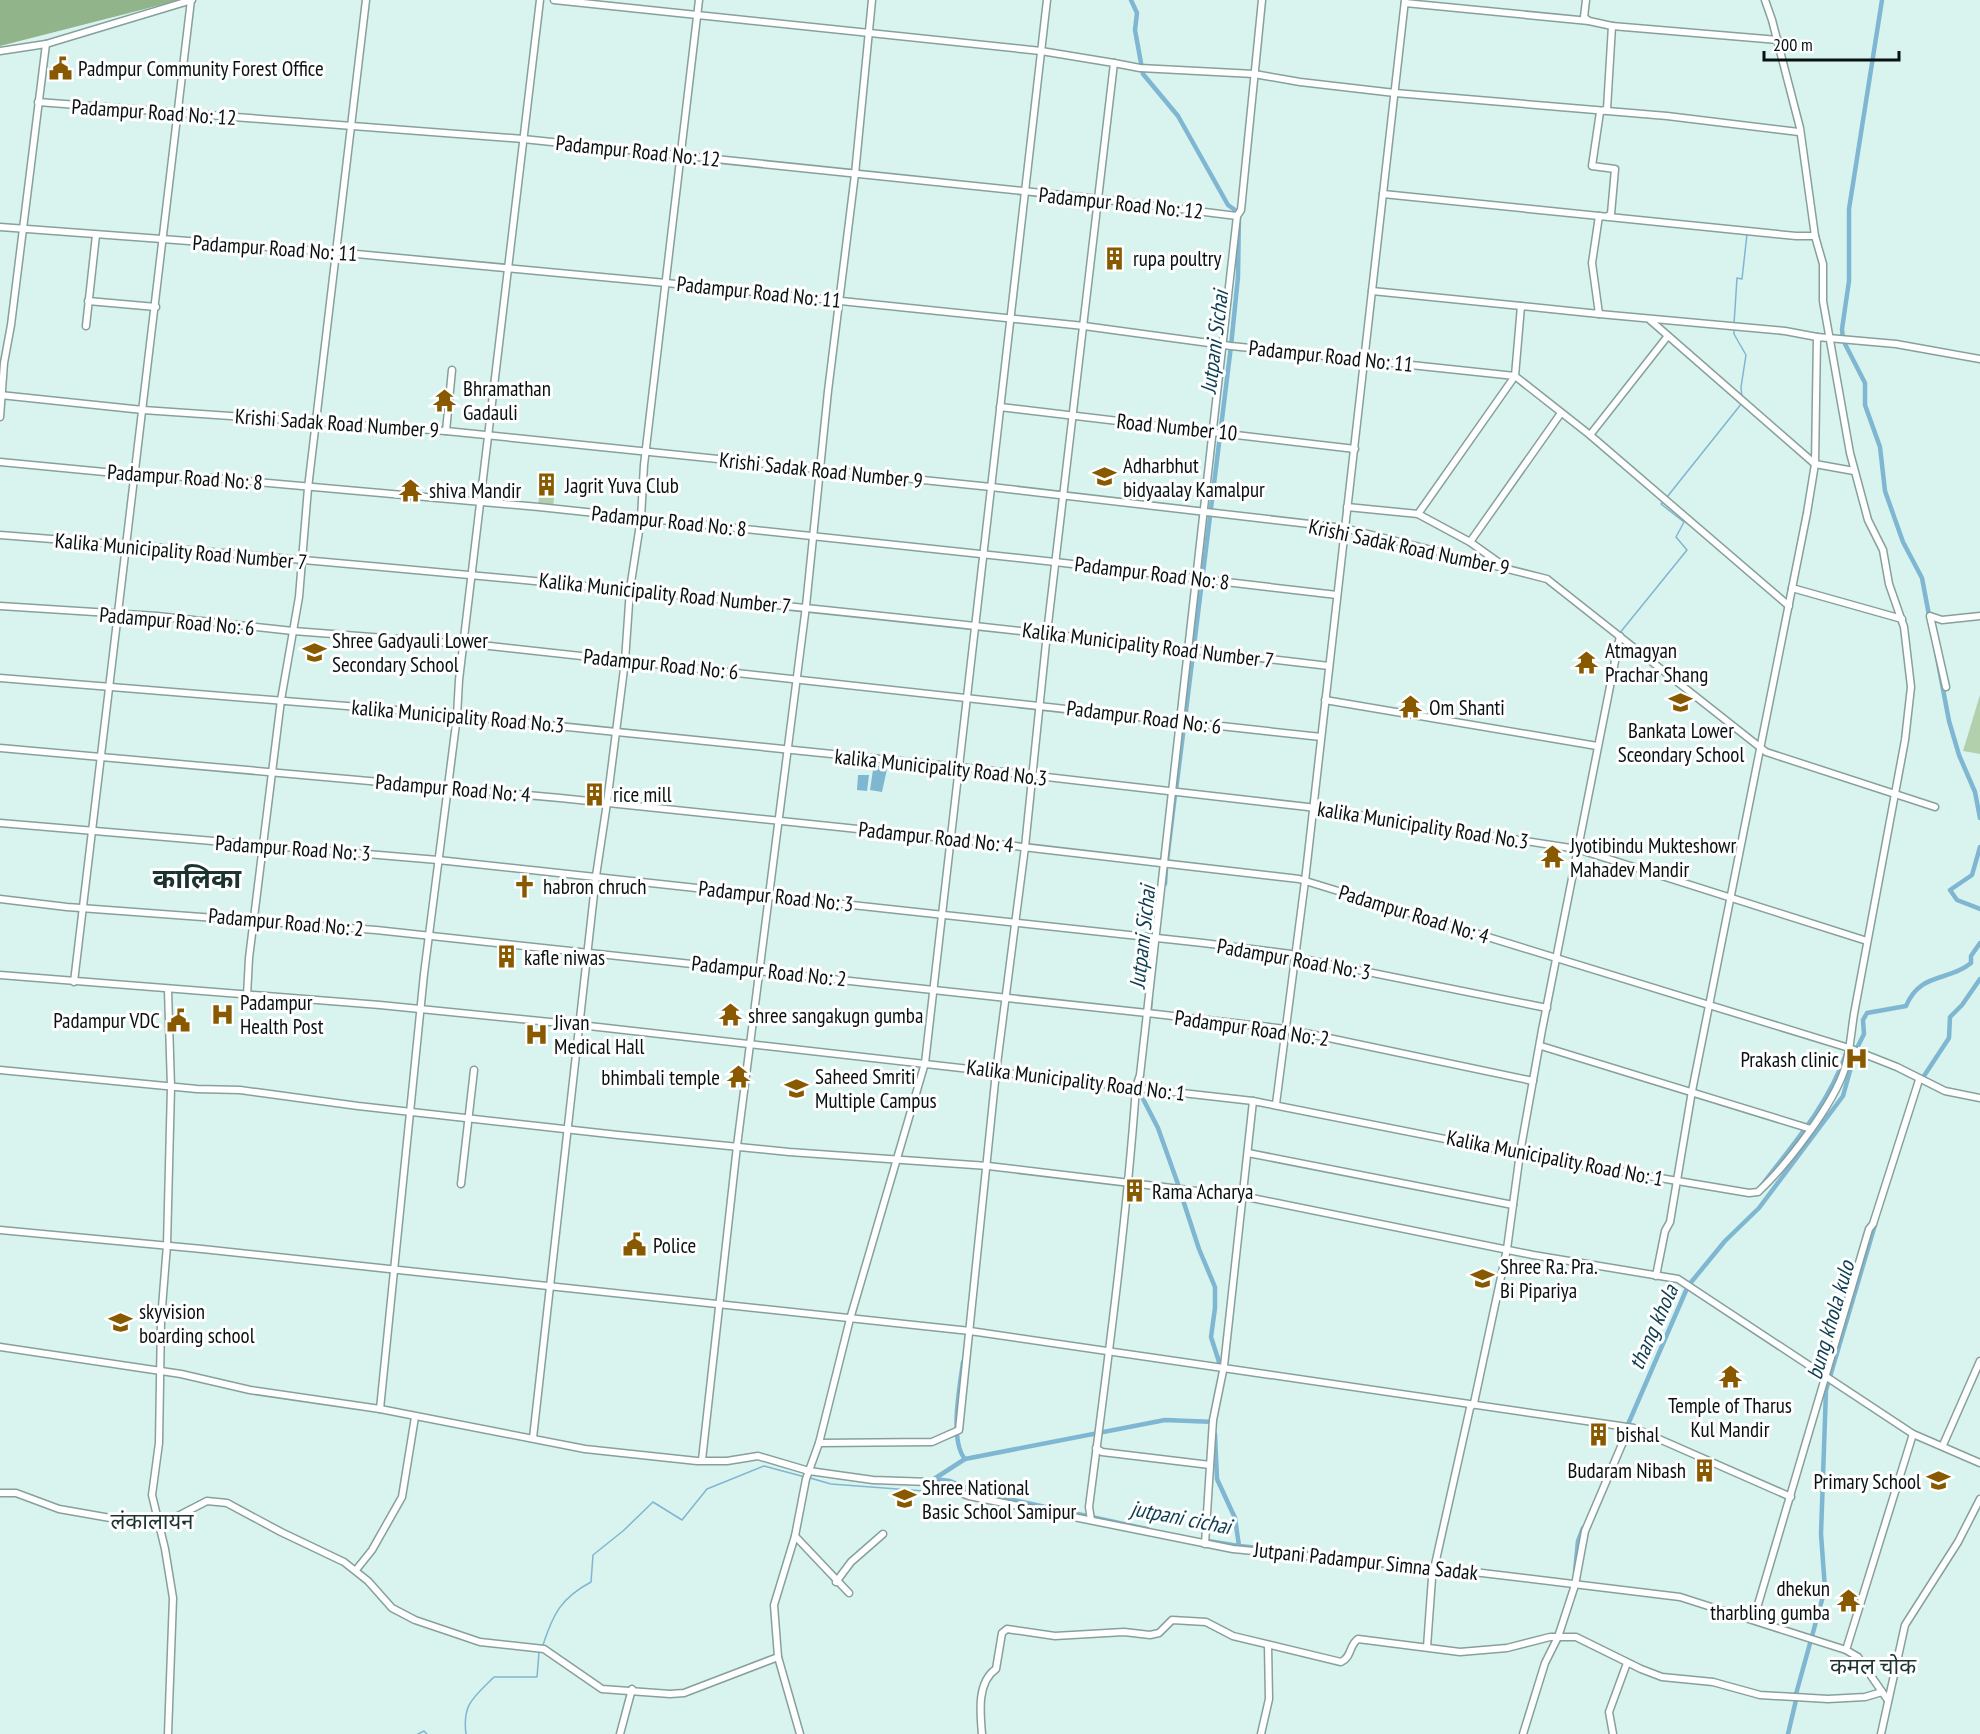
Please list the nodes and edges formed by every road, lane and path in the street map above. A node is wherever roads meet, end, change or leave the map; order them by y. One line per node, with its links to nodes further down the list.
1 (191, 0): 17 (street); 25 (street)
2 (366, 0): 26 (street)
3 (540, 0): 28 (street)
4 (554, 0): 12 (street)
5 (699, 0): 12 (street)
6 (872, 0): 15 (street)
7 (1047, 0): 19 (street)
8 (1262, 0): 21 (street)
9 (1586, 0): 13 (street)
10 (1765, 0): 16 (street, Kalika Municipality Road No: 1)
11 (1405, 2): 13 (street); 22 (street)
12 (697, 16): 15 (street); 29 (street)
13 (1589, 21): 14 (street)
14 (1612, 26): 16 (street); 24 (street)
15 (869, 33): 19 (street); 30 (street)
16 (1778, 40): 27 (street, Kalika Municipality Road No: 1)
17 (46, 44): 18 (street); 23 (street)
18 (0, 51)
19 (1041, 51): 20 (street); 31 (street)
20 (1114, 63): 21 (street); 33 (street)
21 (1254, 74): 22 (street); 34 (street)
22 (1395, 93): 24 (street); 32 (street)
23 (38, 102): 25 (street, Padampur Road No: 12); 38 (street)
24 (1600, 112): 27 (street); 36 (street)
25 (178, 114): 26 (street, Padampur Road No: 12); 41 (street)
26 (351, 124): 28 (street, Padampur Road No: 12); 42 (street)
27 (1799, 132): 40 (street, Kalika Municipality Road No: 1)
28 (523, 139): 29 (street, Padampur Road No: 12); 43 (street)
29 (682, 155): 30 (street, Padampur Road No: 12); 44 (street)
30 (855, 174): 31 (street, Padampur Road No: 12); 47 (street)
31 (1024, 193): 33 (street, Padampur Road No: 12); 51 (street)
32 (1383, 194): 35 (street); 45 (street)
33 (1099, 199): 34 (street, Padampur Road No: 12); 54 (street)
34 (1237, 216): 58 (street)
35 (1599, 216): 36 (street); 50 (street)
36 (1608, 216): 40 (street)
37 (0, 227): 38 (street, Padampur Road No: 11)
38 (21, 230): 39 (street, Padampur Road No: 11); 63 (street)
39 (96, 235): 41 (street, Padampur Road No: 11); 46 (street)
40 (1815, 236): 57 (street, Kalika Municipality Road No: 1)
41 (163, 240): 42 (street, Padampur Road No: 11); 49 (street)
42 (335, 252): 43 (street, Padampur Road No: 11); 69 (street)
43 (508, 268): 44 (street, Padampur Road No: 11); 73 (street)
44 (666, 283): 47 (street, Padampur Road No: 11); 75 (street)
45 (1372, 291): 48 (street); 60 (street)
46 (88, 301): 49 (street); 53 (street)
47 (840, 301): 51 (street, Padampur Road No: 11); 78 (street)
48 (1521, 306): 50 (street); 62 (street)
49 (156, 307): 65 (street)
50 (1599, 314): 52 (street)
51 (1010, 318): 54 (street, Padampur Road No: 11); 64 (street)
52 (1650, 320): 55 (street); 56 (street)
53 (86, 326)
54 (1084, 326): 58 (street, Padampur Road No: 11); 67 (street)
55 (1667, 337): 72 (street); 77 (street)
56 (1814, 337): 57 (street); 77 (street)
57 (1829, 338): 59 (street); 79 (street, Kalika Municipality Road No: 1)
58 (1225, 343): 60 (street, Padampur Road No: 11); 71 (street)
59 (1980, 358)
60 (1366, 360): 62 (street, Padampur Road No: 11); 74 (street)
61 (452, 370): 70 (street)
62 (1515, 376): 66 (street); 87 (street)
63 (2, 395): 65 (street, Krishi Sadak Road Number 9); 68 (street)
64 (1000, 407): 67 (street, Road Number 10); 81 (street)
65 (143, 410): 69 (street, Krishi Sadak Road Number 9); 80 (street)
66 (1561, 413): 72 (street); 92 (street)
67 (1074, 416): 71 (street, Road Number 10); 83 (street)
68 (0, 417)
69 (318, 420): 70 (street, Krishi Sadak Road Number 9); 82 (street)
70 (446, 431): 73 (street, Krishi Sadak Road Number 9)
71 (1215, 432): 74 (street, Road Number 10); 86 (street)
72 (1590, 435): 103 (street)
73 (488, 436): 75 (street, Krishi Sadak Road Number 9); 84 (street)
74 (1355, 448): 85 (street)
75 (647, 453): 78 (street, Krishi Sadak Road Number 9); 88 (street)
76 (0, 462): 80 (street, Padampur Road No: 8)
77 (1815, 464): 79 (street); 100 (street)
78 (820, 470): 81 (street, Krishi Sadak Road Number 9); 91 (street)
79 (1854, 471): 108 (street, Kalika Municipality Road No: 1)
80 (136, 475): 82 (street, Padampur Road No: 8); 93 (street)
81 (991, 487): 83 (street, Krishi Sadak Road Number 9); 94 (street)
82 (308, 488): 84 (street, Padampur Road No: 8); 95 (street)
83 (1064, 495): 86 (street, Krishi Sadak Road Number 9); 96 (street)
84 (482, 502): 88 (street, Padampur Road No: 8); 98 (street)
85 (1347, 507): 87 (street); 89 (street)
86 (1203, 512): 89 (street, Krishi Sadak Road Number 9); 99 (street)
87 (1418, 514): 92 (street)
88 (641, 518): 91 (street, Padampur Road No: 8); 101 (street)
89 (1344, 528): 97 (street, Krishi Sadak Road Number 9); 102 (street)
90 (0, 535): 93 (street, Kalika Municipality Road Number 7)
91 (812, 536): 94 (street, Padampur Road No: 8); 105 (street)
92 (1470, 542): 97 (street)
93 (128, 546): 95 (street, Kalika Municipality Road Number 7); 106 (street)
94 (983, 555): 96 (street, Padampur Road No: 8); 109 (street)
95 (301, 560): 98 (street, Kalika Municipality Road Number 7); 110 (street)
96 (1055, 562): 99 (street, Padampur Road No: 8); 111 (street)
97 (1505, 568): 112 (street, Krishi Sadak Road Number 9)
98 (473, 573): 101 (street, Kalika Municipality Road Number 7); 113 (street)
99 (1197, 578): 102 (street, Padampur Road No: 8); 114 (street)
100 (1792, 588): 103 (street); 108 (street)
101 (630, 589): 105 (street, Kalika Municipality Road Number 7); 115 (street)
102 (1337, 595): 116 (street)
103 (1787, 605): 131 (street)
104 (0, 606): 106 (street, Padampur Road No: 6)
105 (806, 606): 109 (street, Kalika Municipality Road Number 7); 118 (street)
106 (118, 613): 110 (street, Padampur Road No: 6); 119 (street)
107 (1980, 616): 120 (street)
108 (1902, 619): 139 (street, Kalika Municipality Road No: 1)
109 (977, 626): 111 (street, Kalika Municipality Road Number 7); 121 (street)
110 (293, 631): 113 (street, Padampur Road No: 6); 122 (street)
111 (1047, 633): 114 (street, Kalika Municipality Road Number 7); 124 (street)
112 (1618, 635): 129 (street); 131 (street, Krishi Sadak Road Number 9)
113 (465, 645): 115 (street, Padampur Road No: 6); 125 (street)
114 (1188, 650): 116 (street, Kalika Municipality Road Number 7); 126 (street)
115 (625, 661): 118 (street, Padampur Road No: 6); 127 (street)
116 (1329, 666): 123 (street)
117 (0, 678): 119 (street, kalika Municipality Road No.3)
118 (796, 678): 121 (street, Padampur Road No: 6); 132 (street)
119 (109, 686): 122 (street, kalika Municipality Road No.3); 133 (street)
120 (1946, 687)
121 (968, 697): 124 (street, Padampur Road No: 6); 134 (street)
122 (281, 700): 125 (street, kalika Municipality Road No.3); 135 (street)
123 (1325, 700): 128 (street); 129 (street)
124 (1040, 704): 126 (street, Padampur Road No: 6); 136 (street)
125 (457, 716): 127 (street, kalika Municipality Road No.3); 137 (street)
126 (1179, 721): 128 (street, Padampur Road No: 6); 138 (street)
127 (615, 732): 132 (street, kalika Municipality Road No.3); 140 (street)
128 (1321, 737): 142 (street)
129 (1597, 746): 149 (street)
130 (0, 747): 133 (street, Padampur Road No: 4)
131 (1760, 748): 139 (street); 155 (street)
132 (787, 751): 134 (street, kalika Municipality Road No.3); 143 (street)
133 (100, 758): 135 (street, Padampur Road No: 4); 145 (street)
134 (959, 767): 136 (street, kalika Municipality Road No.3); 146 (street)
135 (273, 771): 137 (street, Padampur Road No: 4); 147 (street)
136 (1032, 776): 138 (street, kalika Municipality Road No.3); 148 (street)
137 (448, 787): 140 (street, Padampur Road No: 4); 150 (street)
138 (1172, 793): 142 (street, kalika Municipality Road No.3); 151 (street)
139 (1894, 794): 141 (street); 163 (street, Kalika Municipality Road No: 1)
140 (608, 803): 143 (street, Padampur Road No: 4); 152 (street)
141 (1935, 807)
142 (1313, 808): 149 (street, kalika Municipality Road No.3); 153 (street)
143 (778, 820): 146 (street, Padampur Road No: 4); 154 (street)
144 (0, 823): 145 (street, Padampur Road No: 3)
145 (91, 832): 147 (street, Padampur Road No: 3); 157 (street)
146 (951, 838): 148 (street, Padampur Road No: 4); 158 (street)
147 (265, 846): 150 (street, Padampur Road No: 3); 159 (street)
148 (1025, 847): 151 (street, Padampur Road No: 4); 160 (street)
149 (1577, 849): 155 (street, kalika Municipality Road No.3); 166 (street)
150 (438, 860): 152 (street, Padampur Road No: 3); 161 (street)
151 (1164, 862): 153 (street, Padampur Road No: 4); 162 (street)
152 (596, 876): 154 (street, Padampur Road No: 3); 164 (street)
153 (1305, 881): 165 (street); 166 (street, Padampur Road No: 4)
154 (770, 895): 158 (street, Padampur Road No: 3); 167 (street)
155 (1731, 898): 163 (street, kalika Municipality Road No.3); 174 (street)
156 (0, 899): 157 (street, Padampur Road No: 2)
157 (82, 906): 159 (street, Padampur Road No: 2); 169 (street)
158 (942, 913): 160 (street, Padampur Road No: 3); 170 (street)
159 (255, 919): 161 (street, Padampur Road No: 2); 172 (street)
160 (1015, 922): 162 (street, Padampur Road No: 3); 173 (street)
161 (428, 936): 164 (street, Padampur Road No: 2); 176 (street)
162 (1155, 939): 165 (street, Padampur Road No: 3); 177 (street)
163 (1867, 941): 182 (street, Kalika Municipality Road No: 1)
164 (587, 951): 167 (street, Padampur Road No: 2); 178 (street)
165 (1294, 956): 175 (street, Padampur Road No: 3); 179 (street)
166 (1556, 959): 174 (street, Padampur Road No: 4); 175 (street)
167 (761, 970): 170 (street, Padampur Road No: 2); 180 (street)
168 (0, 975): 169 (street, Kalika Municipality Road No: 1)
169 (74, 982): 171 (street, Kalika Municipality Road No: 1)
170 (933, 988): 173 (street, Padampur Road No: 2); 183 (street)
171 (168, 990): 172 (street, Kalika Municipality Road No: 1); 189 (street)
172 (247, 996): 176 (street, Kalika Municipality Road No: 1)
173 (1007, 997): 177 (street, Padampur Road No: 2); 186 (street)
174 (1709, 1005): 182 (street, Padampur Road No: 4); 191 (street)
175 (1546, 1008): 181 (street)
176 (420, 1010): 178 (street, Kalika Municipality Road No: 1); 195 (street)
177 (1147, 1013): 179 (street, Padampur Road No: 2); 190 (street)
178 (580, 1025): 180 (street, Kalika Municipality Road No: 1); 198 (street)
179 (1286, 1029): 188 (street, Padampur Road No: 2); 194 (street)
180 (749, 1044): 183 (street, Kalika Municipality Road No: 1); 199 (street)
181 (1541, 1046): 188 (street); 191 (street)
182 (1849, 1048): 187 (street, Padampur Road No: 4); 197 (street, Kalika Municipality Road No: 1)
183 (925, 1063): 186 (street, Kalika Municipality Road No: 1); 202 (street)
184 (0, 1070): 189 (street)
185 (474, 1070): 196 (street)
186 (996, 1072): 190 (street, Kalika Municipality Road No: 1); 203 (street)
187 (1919, 1080): 192 (street, Padampur Road No: 4); 223 (street)
188 (1533, 1081): 200 (street)
189 (171, 1086): 195 (street); 210 (street)
190 (1136, 1087): 193 (street, Kalika Municipality Road No: 1); 205 (street)
191 (1692, 1091): 197 (street); 204 (street)
192 (1980, 1098)
193 (1253, 1101): 194 (street, Kalika Municipality Road No: 1); 201 (street)
194 (1276, 1104): 200 (street, Kalika Municipality Road No: 1)
195 (410, 1111): 196 (street); 212 (street)
196 (469, 1118): 198 (street); 206 (street)
197 (1808, 1128): 204 (street, Kalika Municipality Road No: 1)
198 (570, 1129): 199 (street); 214 (street)
199 (737, 1146): 202 (street); 215 (street)
200 (1520, 1153): 204 (street, Kalika Municipality Road No: 1); 208 (street)
201 (1248, 1154): 207 (street); 208 (street)
202 (895, 1158): 203 (street); 216 (street)
203 (988, 1166): 205 (street); 217 (street)
204 (1675, 1180): 213 (street)
205 (1130, 1183): 207 (street); 219 (street)
206 (461, 1184)
207 (1243, 1197): 211 (street); 221 (street)
208 (1513, 1205): 211 (street)
209 (0, 1230): 210 (street)
210 (167, 1245): 212 (street); 222 (street)
211 (1507, 1249): 213 (street); 224 (street)
212 (393, 1270): 214 (street); 225 (street)
213 (1656, 1276): 223 (street)
214 (552, 1286): 215 (street); 229 (street)
215 (720, 1304): 216 (street); 233 (street)
216 (850, 1319): 217 (street); 230 (street)
217 (969, 1330): 219 (street); 230 (street)
218 (0, 1347): 222 (street)
219 (1110, 1353): 221 (street); 232 (street)
220 (1980, 1361): 231 (street)
221 (1223, 1368): 224 (street); 235 (street)
222 (161, 1371): 225 (street, Jutpani Padampur Simna Sadak); 241 (street)
223 (1828, 1378): 228 (street); 238 (street)
224 (1474, 1404): 227 (street); 245 (street)
225 (380, 1409): 226 (street, Jutpani Padampur Simna Sadak)
226 (415, 1417): 229 (street, Jutpani Padampur Simna Sadak); 246 (street)
227 (1627, 1428): 238 (street); 248 (street)
228 (1913, 1434): 231 (street); 254 (street)
229 (533, 1438): 233 (street, Jutpani Padampur Simna Sadak)
230 (819, 1443): 236 (street)
231 (1943, 1445): 234 (street)
232 (1096, 1448): 235 (street); 240 (street)
233 (702, 1460): 236 (street, Jutpani Padampur Simna Sadak)
234 (1980, 1463)
235 (1210, 1465): 244 (street)
236 (809, 1471): 240 (street, Jutpani Padampur Simna Sadak); 243 (street)
237 (0, 1493): 241 (street)
238 (1791, 1497): 250 (street)
239 (1980, 1499): 259 (street)
240 (1091, 1520): 244 (street, Jutpani Padampur Simna Sadak)
241 (159, 1521): 246 (street); 260 (street)
242 (883, 1534): 247 (street)
243 (795, 1536): 247 (street); 255 (street)
244 (1205, 1544): 245 (street, Jutpani Padampur Simna Sadak)
245 (1435, 1566): 248 (street, Jutpani Padampur Simna Sadak); 253 (street)
246 (356, 1570): 257 (street)
247 (836, 1582): 249 (street)
248 (1575, 1585): 250 (street, Jutpani Padampur Simna Sadak); 251 (street)
249 (849, 1593)
250 (1754, 1618): 254 (street, Jutpani Padampur Simna Sadak)
251 (1558, 1637): 253 (street); 256 (street); 265 (street)
252 (1268, 1645): 253 (street); 263 (street); 264 (street)
253 (1427, 1647)
254 (1846, 1650): 258 (street)
255 (778, 1657): 257 (street); 262 (street)
256 (1628, 1663): 258 (street); 266 (street)
257 (632, 1689): 261 (street)
258 (1882, 1692): 259 (street)
259 (1887, 1699): 267 (street)
260 (168, 1734)
261 (620, 1734)
262 (800, 1734)
263 (982, 1734)
264 (1261, 1734)
265 (1523, 1734)
266 (1613, 1734)
267 (1881, 1734)

